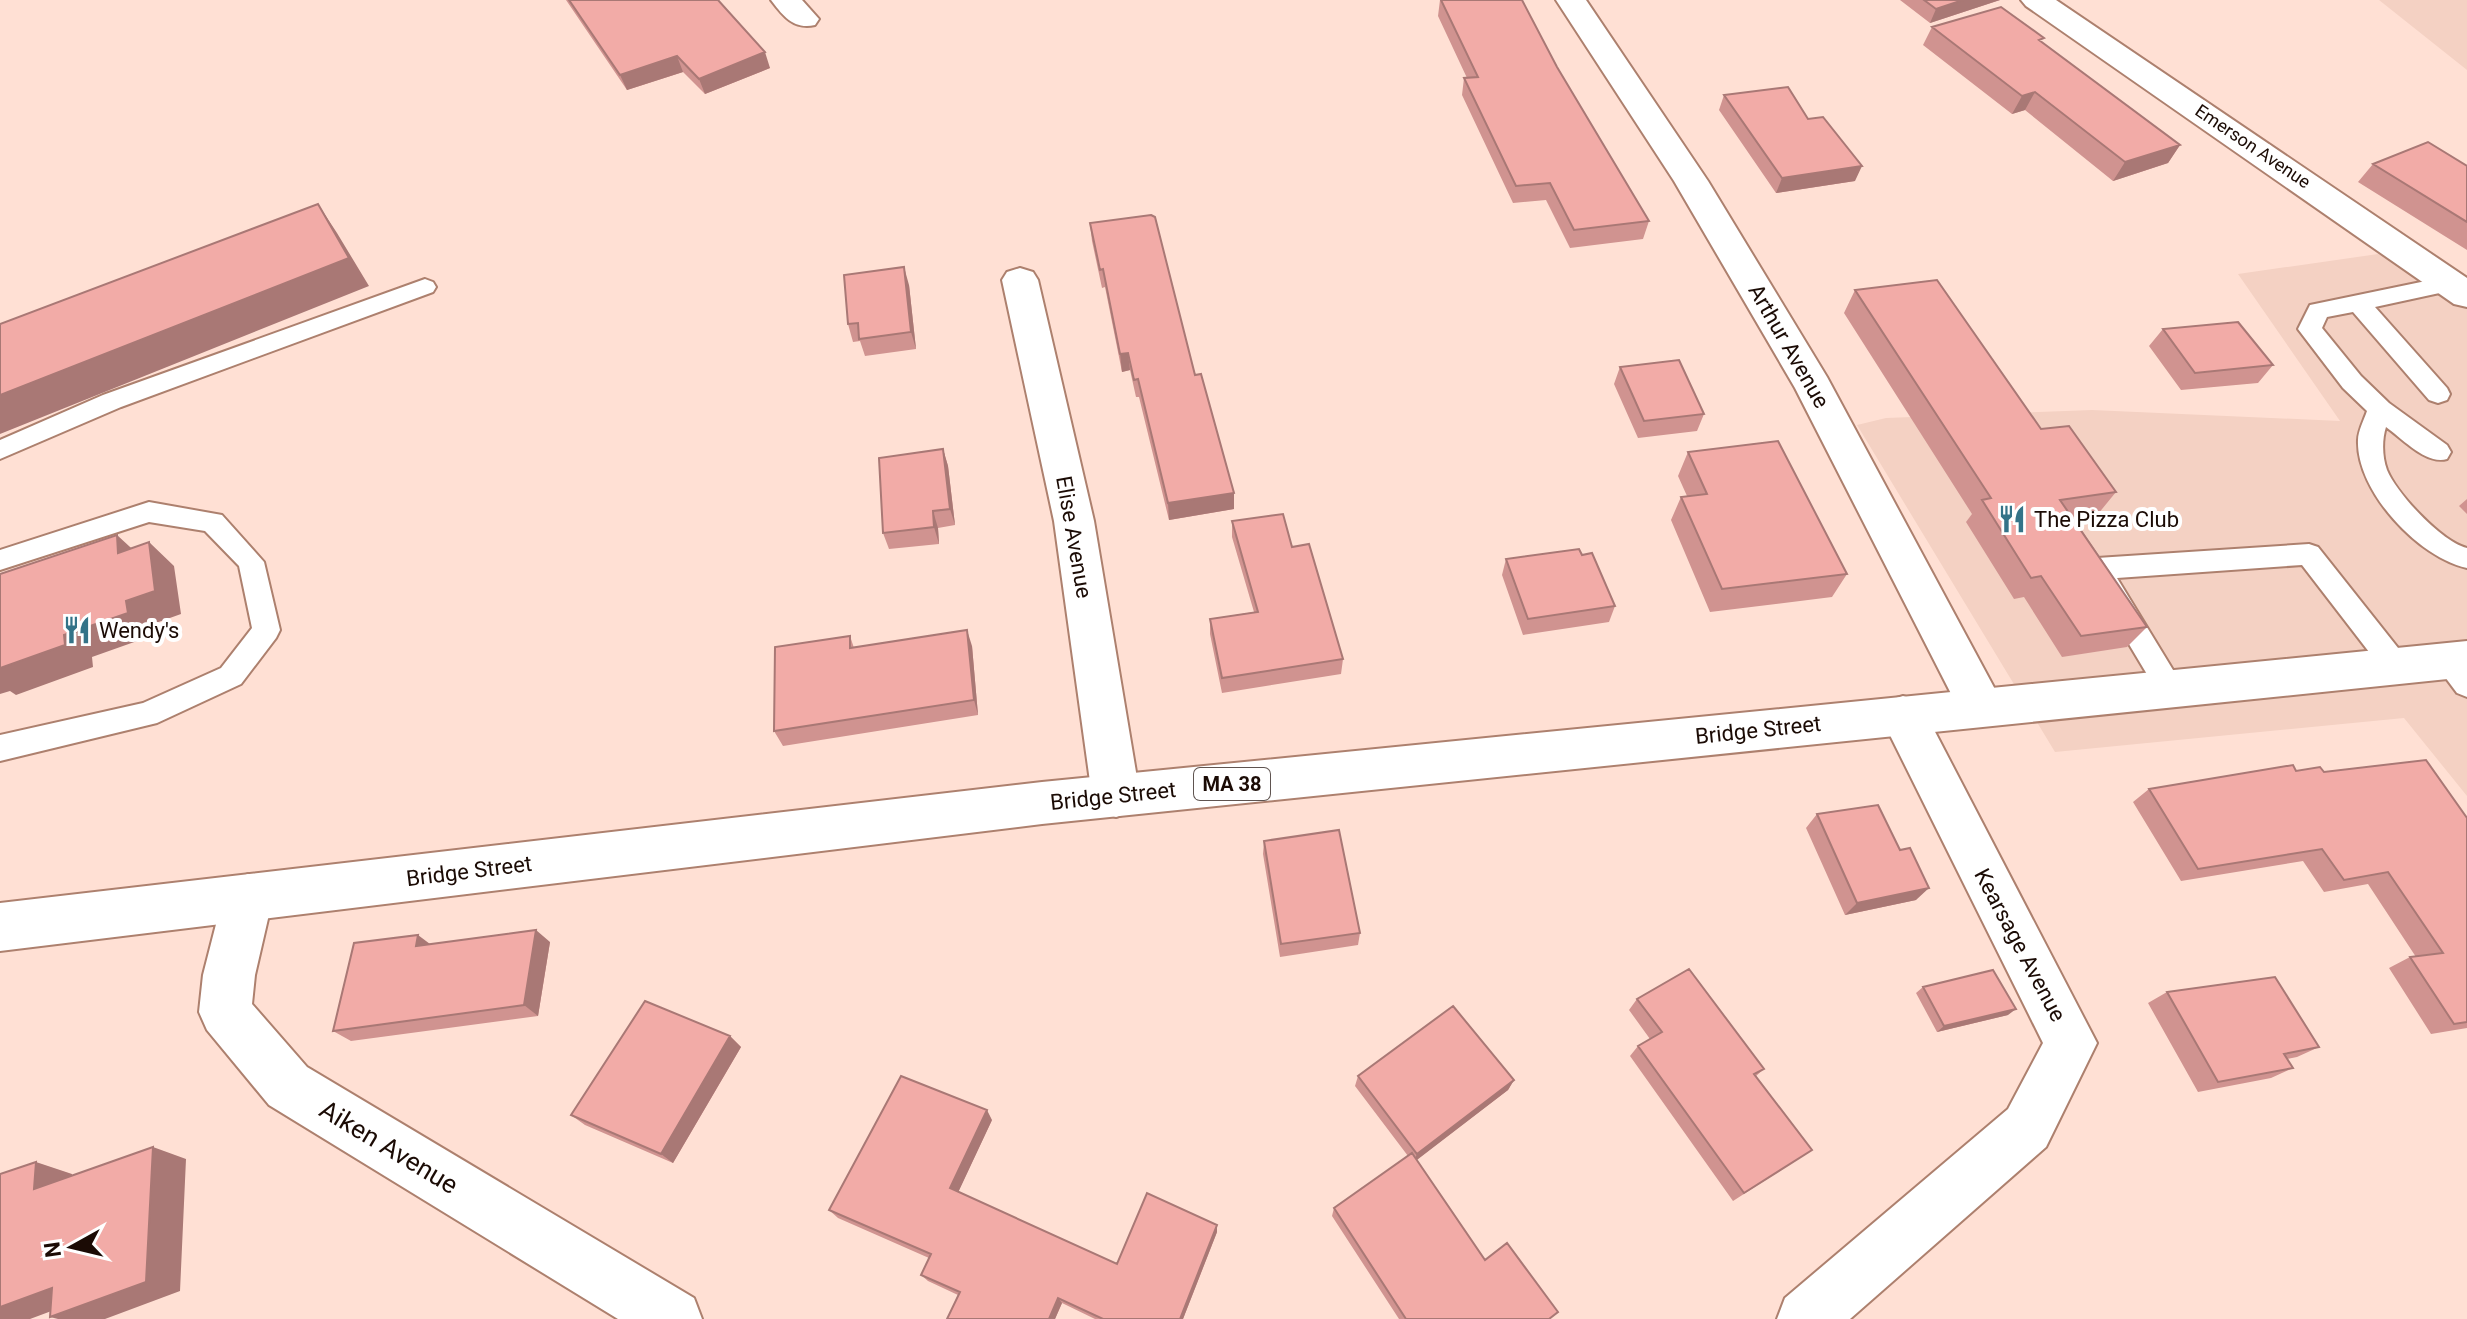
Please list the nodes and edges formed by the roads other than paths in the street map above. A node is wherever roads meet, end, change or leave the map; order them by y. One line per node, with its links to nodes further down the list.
1 (1571, 0): 16 (street, Arthur Avenue)
2 (2036, 0): 5 (street, Emerson Avenue)
3 (1020, 280): 19 (street, Elise Avenue)
4 (425, 287): 9 (lane)
5 (2459, 290): 6 (lane)
6 (2357, 301): 7 (lane); 8 (lane)
7 (2438, 394)
8 (2380, 409): 10 (lane); 11 (lane)
9 (0, 450)
10 (2438, 452)
11 (2467, 558)
12 (0, 560): 18 (lane)
13 (2396, 666): 14 (street, Bridge Street / MA 38); 15 (street, Bridge Street / MA 38); 15 (lane)
14 (2460, 668)
15 (2170, 688): 16 (street, Bridge Street / MA 38)
16 (1981, 707): 17 (street, Bridge Street / MA 38)
17 (1903, 715): 19 (street, Bridge Street / MA 38); 23 (street, Kearsage Avenue)
18 (0, 748)
19 (1116, 796): 20 (street, Bridge Street / MA 38)
20 (248, 897): 21 (street, Bridge Street / MA 38); 22 (street, Aiken Avenue)
21 (0, 927)
22 (673, 1319)
23 (1806, 1319)

